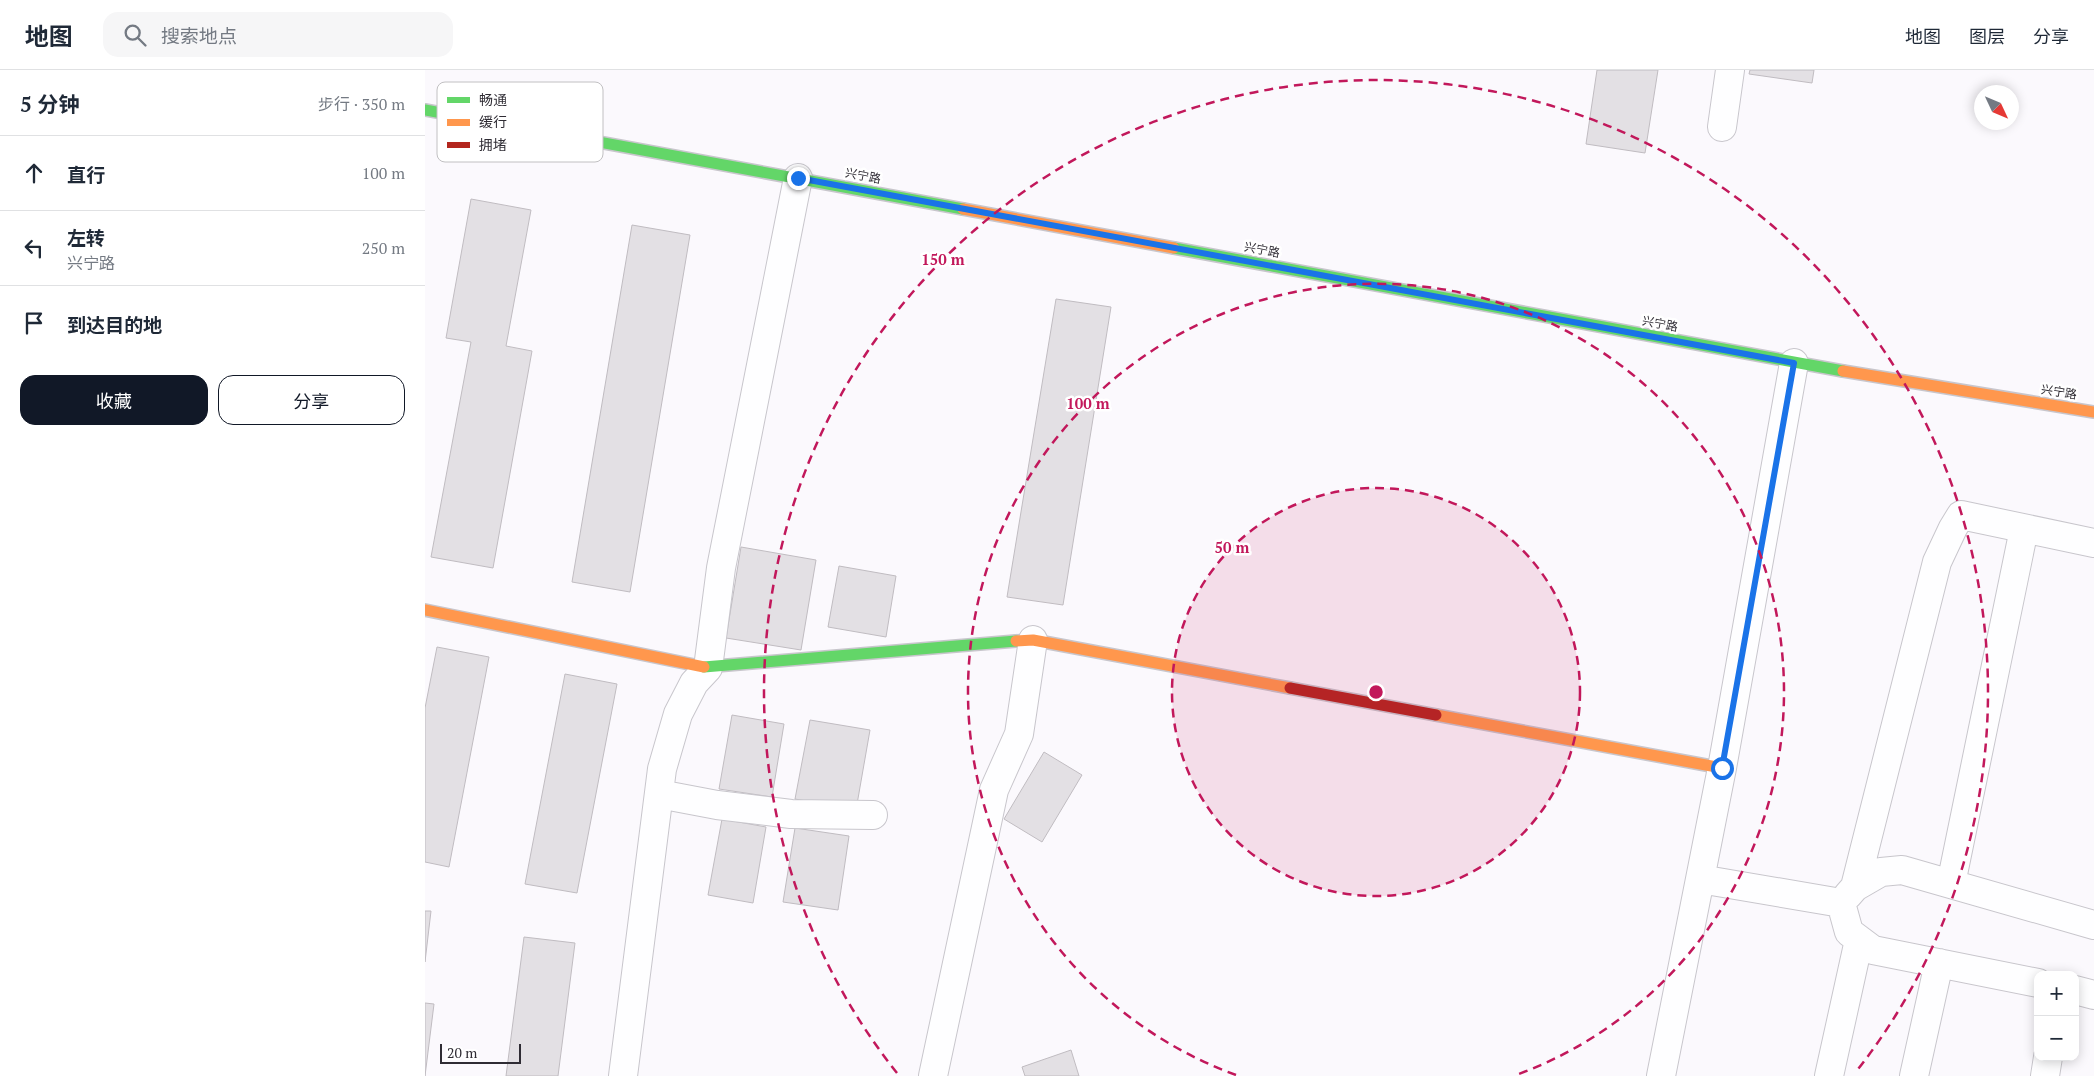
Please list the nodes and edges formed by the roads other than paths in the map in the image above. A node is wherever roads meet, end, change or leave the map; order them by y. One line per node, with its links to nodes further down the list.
1 (1730, 70): 2 (street)
2 (1722, 127)
3 (603, 142): 4 (street, 兴宁路)
4 (798, 178): 5 (street, 兴宁路); 11 (street)
5 (1794, 363): 6 (street, 兴宁路); 12 (street)
6 (2094, 412)
7 (2024, 529): 8 (street); 16 (street); 17 (street)
8 (2094, 543)
9 (425, 610): 11 (street)
10 (1033, 640): 11 (street); 12 (street); 26 (street)
11 (709, 668): 13 (street)
12 (1722, 768): 15 (street)
13 (659, 794): 14 (street); 25 (street)
14 (873, 815)
15 (1700, 879): 17 (street); 27 (street)
16 (1951, 884): 17 (street); 18 (street)
17 (1848, 895): 19 (street)
18 (2093, 919)
19 (1859, 940): 20 (street); 28 (street)
20 (1939, 963): 21 (street); 29 (street)
21 (2034, 982)
22 (2079, 991): 23 (street)
23 (2094, 995)
24 (2047, 1061): 30 (street)
25 (623, 1076)
26 (933, 1076)
27 (1661, 1076)
28 (1829, 1076)
29 (1914, 1076)
30 (2045, 1076)

